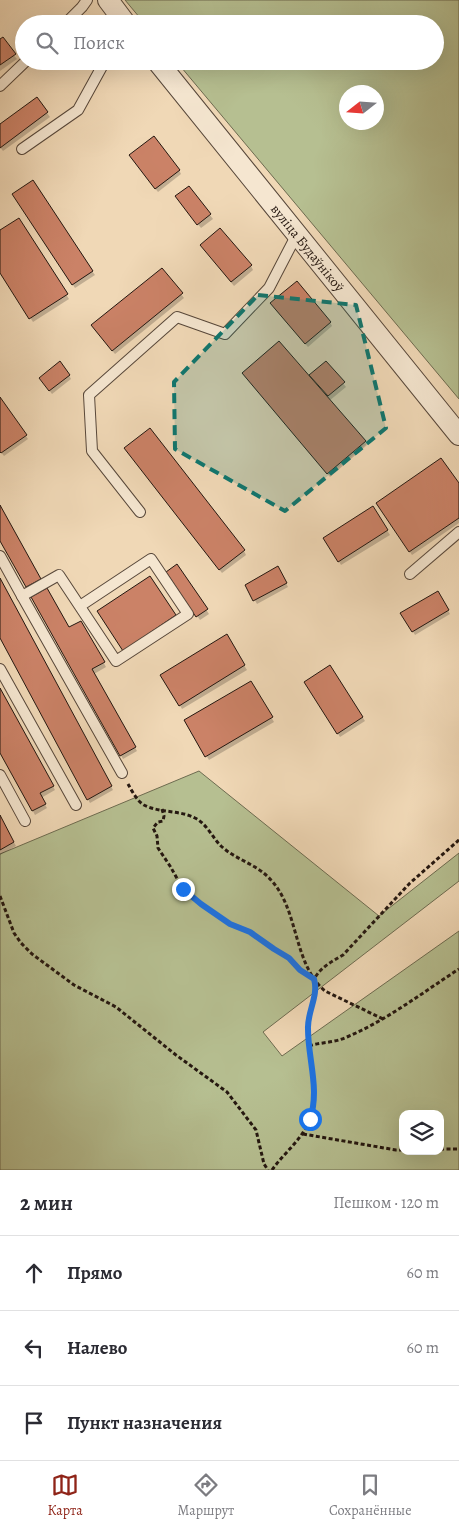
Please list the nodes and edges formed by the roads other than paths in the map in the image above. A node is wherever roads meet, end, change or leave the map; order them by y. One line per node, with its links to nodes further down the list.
1 (87, 0): 3 (lane)
2 (108, 0): 4 (street)
3 (74, 15)
4 (120, 15)
5 (17, 70): 8 (lane)
6 (99, 70): 9 (lane)
7 (164, 70): 10 (street, вуліца Будаўнікоў)
8 (0, 86)
9 (22, 149)
10 (297, 234): 11 (street, вуліца Будаўнікоў); 12 (lane)
11 (459, 435)
12 (140, 512)
13 (459, 532): 15 (lane)
14 (0, 556): 16 (lane)
15 (410, 574)
16 (22, 596): 17 (lane); 19 (lane)
17 (80, 606): 17 (lane)
18 (0, 669): 21 (lane)
19 (122, 773)
20 (0, 775): 22 (lane)
21 (76, 806)
22 (26, 821)

